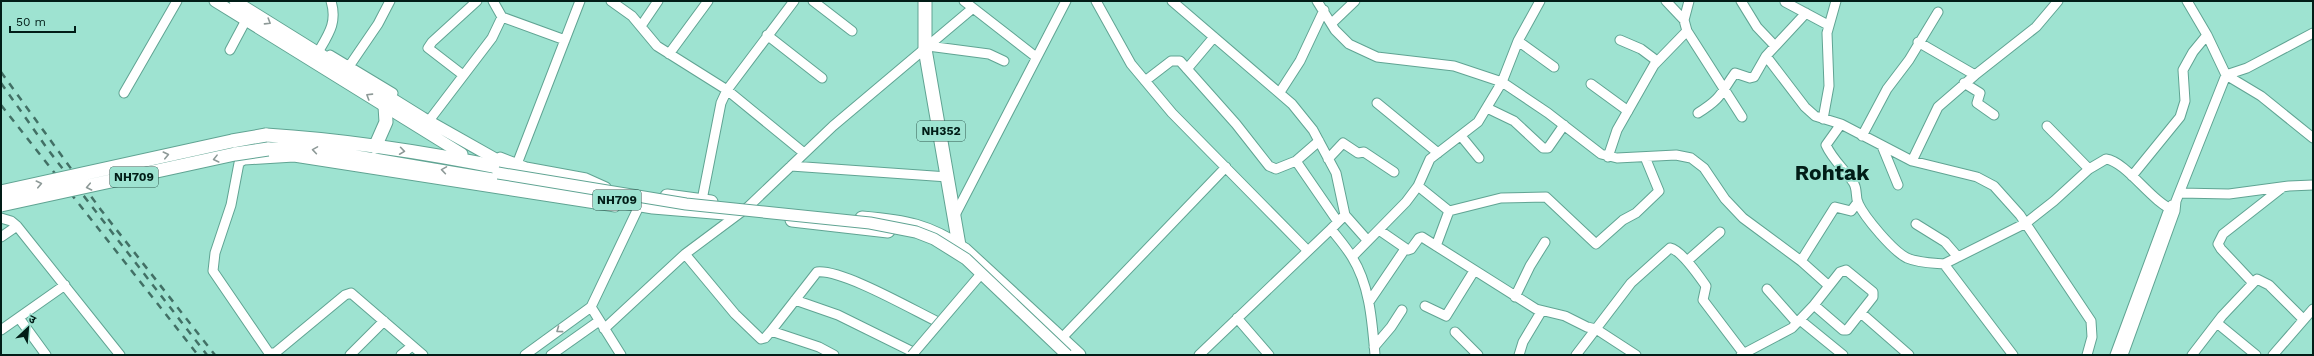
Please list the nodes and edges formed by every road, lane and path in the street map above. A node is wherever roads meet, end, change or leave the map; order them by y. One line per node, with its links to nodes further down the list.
1 (177, 1): 73 (street)
2 (215, 1): 34 (main road)
3 (235, 1): 43 (main road, one-way to 43)
4 (330, 1): 52 (street)
5 (390, 1): 59 (street)
6 (477, 1): 62 (street)
7 (493, 1): 33 (street)
8 (580, 1): 46 (street)
9 (611, 1): 38 (street)
10 (658, 1): 38 (street)
11 (708, 1): 54 (street)
12 (794, 1): 41 (street)
13 (813, 1): 39 (street)
14 (925, 1): 51 (highway, NH352)
15 (964, 1): 29 (street)
16 (1066, 1): 56 (street)
17 (1096, 1): 66 (street)
18 (1172, 1): 44 (street)
19 (1317, 1): 30 (street)
20 (1355, 1): 36 (street)
21 (1540, 1): 48 (street)
22 (1666, 1): 35 (street)
23 (1689, 1): 35 (street)
24 (1741, 1): 50 (street)
25 (1836, 1): 37 (street)
26 (2058, 1): 63 (street)
27 (2187, 1): 42 (street)
28 (1785, 2): 32 (street)
29 (973, 8): 51 (street); 56 (street)
30 (1324, 10): 36 (street); 72 (street)
31 (1938, 12): 49 (street)
32 (1806, 13): 37 (street); 50 (street)
33 (502, 18): 46 (street); 62 (street)
34 (246, 20): 53 (street); 75 (main road, one-way to 34)
35 (1684, 20): 40 (street)
36 (1332, 22): 67 (street)
37 (1828, 25): 82 (street)
38 (640, 26): 54 (street)
39 (852, 31)
40 (1687, 31): 58 (street); 71 (street)
41 (767, 35): 65 (street); 70 (street)
42 (2207, 35): 64 (street); 108 (street)
43 (291, 36): 52 (street); 89 (main road)
44 (1214, 37): 61 (street); 72 (street)
45 (2311, 37): 64 (street)
46 (565, 40): 104 (street)
47 (1620, 40): 58 (street)
48 (1518, 41): 60 (street); 67 (street)
49 (1918, 42): 63 (street); 87 (street)
50 (1775, 46): 55 (street)
51 (927, 48): 57 (street); 93 (street); 109 (highway, NH352)
52 (320, 49): 59 (street)
53 (230, 50)
54 (669, 54): 70 (street)
55 (1766, 56): 71 (street); 82 (street)
56 (1036, 57): 124 (street)
57 (1004, 61)
58 (1657, 61): 77 (street)
59 (350, 65): 81 (street)
60 (1554, 67)
61 (1187, 70): 66 (street); 99 (street)
62 (463, 75): 81 (street)
63 (1974, 75): 68 (street)
64 (2226, 75): 88 (street); 115 (street)
65 (822, 78)
66 (1145, 81): 103 (street)
67 (1502, 82): 76 (street); 84 (street)
68 (1964, 83): 79 (street); 100 (street)
69 (1591, 84): 77 (street)
70 (727, 90): 93 (street); 116 (street)
71 (1724, 91): 78 (street); 80 (street)
72 (1280, 92): 90 (street)
73 (124, 93)
74 (1378, 103): 94 (street)
75 (385, 106): 92 (highway); 101 (main road)
76 (1488, 108): 84 (street); 86 (street)
77 (1628, 111): 95 (street)
78 (1698, 113)
79 (1994, 115)
80 (1742, 117)
81 (432, 118): 104 (street)
82 (1824, 119): 83 (street)
83 (1841, 124): 87 (street); 117 (street)
84 (1564, 125): 95 (street)
85 (2047, 126): 106 (street)
86 (1462, 136): 94 (street); 97 (street)
87 (1862, 136): 91 (street)
88 (2313, 138)
89 (462, 141): 101 (main road); 104 (main road)
90 (1318, 141): 98 (street); 99 (street)
91 (1882, 146): 100 (street); 110 (street)
92 (375, 147): 101 (highway, NH709, one-way to 101); 114 (highway, NH709, one-way to 92, bridge)
93 (804, 153): 102 (street)
94 (1438, 153): 112 (street)
95 (1608, 157): 96 (street)
96 (1645, 157): 122 (street); 145 (street)
97 (1479, 158)
98 (1328, 159): 107 (street); 123 (street)
99 (1296, 161): 126 (street)
100 (1912, 161): 127 (street)
101 (461, 162): 105 (highway, NH709); 119 (highway, NH709, one-way to 119, bridge)
102 (791, 166): 109 (street); 121 (street)
103 (1226, 167): 139 (street); 175 (street)
104 (519, 168): 105 (highway, NH709); 118 (highway, NH709)
105 (474, 169): 118 (highway, NH709); 148 (main road, bridge)
106 (2089, 169): 108 (street); 127 (street)
107 (1394, 172)
108 (2132, 176): 120 (street)
109 (948, 177): 124 (highway, NH352)
110 (1898, 185)
111 (2313, 185): 113 (street)
112 (1418, 186): 122 (street); 131 (street)
113 (2283, 187): 115 (street); 149 (street)
114 (1, 192)
115 (2178, 197): 120 (street)
116 (702, 200): 118 (highway, NH709); 121 (highway, NH709)
117 (1858, 202): 145 (street); 146 (street)
118 (641, 203): 121 (highway, NH709); 158 (street); 166 (street)
119 (1, 205)
120 (2172, 210): 201 (street); 202 (street)
121 (743, 211): 137 (highway, NH709); 140 (street); 143 (highway, NH709)
122 (1449, 211): 136 (street)
123 (1345, 215): 126 (street); 134 (street)
124 (954, 217): 137 (highway, NH352)
125 (1, 218): 129 (street)
126 (1338, 222): 130 (street)
127 (2026, 222): 142 (street); 200 (street)
128 (1916, 224): 142 (street)
129 (16, 226): 133 (street); 150 (street)
130 (1331, 230): 139 (street); 141 (street)
131 (1379, 230): 134 (street); 138 (street)
132 (1720, 232): 144 (street)
133 (1, 237)
134 (1368, 241): 141 (street)
135 (1545, 242): 153 (street)
136 (1436, 246): 138 (street); 147 (street)
137 (959, 247): 143 (highway, NH352); 148 (highway)
138 (1405, 249): 155 (street)
139 (1308, 250): 164 (street)
140 (685, 254): 170 (street); 173 (street)
141 (1352, 257): 155 (street)
142 (1958, 257): 146 (street)
143 (962, 260): 148 (highway)
144 (1687, 261): 171 (street); 179 (street)
145 (1801, 261): 151 (street)
146 (1944, 264): 199 (street)
147 (1474, 271): 153 (street); 157 (street)
148 (981, 272): 167 (street); 175 (highway); 178 (street, bridge); 189 (main road, bridge)
149 (2252, 282): 165 (street); 169 (street)
150 (65, 285): 163 (street); 181 (street)
151 (1829, 286): 156 (street); 162 (street)
152 (1767, 289): 168 (street)
153 (1515, 297): 161 (street)
154 (795, 300): 167 (street); 173 (street); 178 (street)
155 (1370, 302): 177 (street)
156 (1814, 305): 162 (street); 168 (street)
157 (1425, 306)
158 (590, 307): 170 (street); 185 (street, one-way to 185)
159 (2313, 309): 165 (street)
160 (1402, 310): 177 (street)
161 (1541, 312): 171 (street); 194 (street)
162 (1861, 313): 198 (street)
163 (19, 318): 172 (street); 180 (street)
164 (1237, 318): 191 (street); 192 (street)
165 (2303, 319): 205 (street)
166 (384, 322): 176 (street); 182 (street)
167 (938, 322): 178 (street)
168 (1798, 322): 179 (street); 197 (street)
169 (2217, 323): 203 (street); 204 (street)
170 (602, 325): 186 (street); 187 (street)
171 (1596, 329): 195 (street); 196 (street)
172 (1, 330)
173 (771, 331): 188 (street)
174 (1455, 332): 193 (street)
175 (1058, 342): 189 (highway); 190 (highway)
176 (412, 346): 183 (street); 184 (street)
177 (1375, 351)
178 (912, 354)
179 (1743, 354)
180 (46, 355)
181 (120, 355)
182 (350, 355)
183 (401, 355)
184 (423, 355)
185 (526, 355)
186 (551, 355)
187 (621, 355)
188 (834, 355)
189 (1066, 355)
190 (1079, 355)
191 (1199, 355)
192 (1269, 355)
193 (1478, 355)
194 (1519, 355)
195 (1576, 355)
196 (1636, 355)
197 (1843, 355)
198 (1909, 355)
199 (2013, 355)
200 (2087, 355)
201 (2115, 355)
202 (2123, 355)
203 (2192, 355)
204 (2256, 355)
205 (2272, 355)

